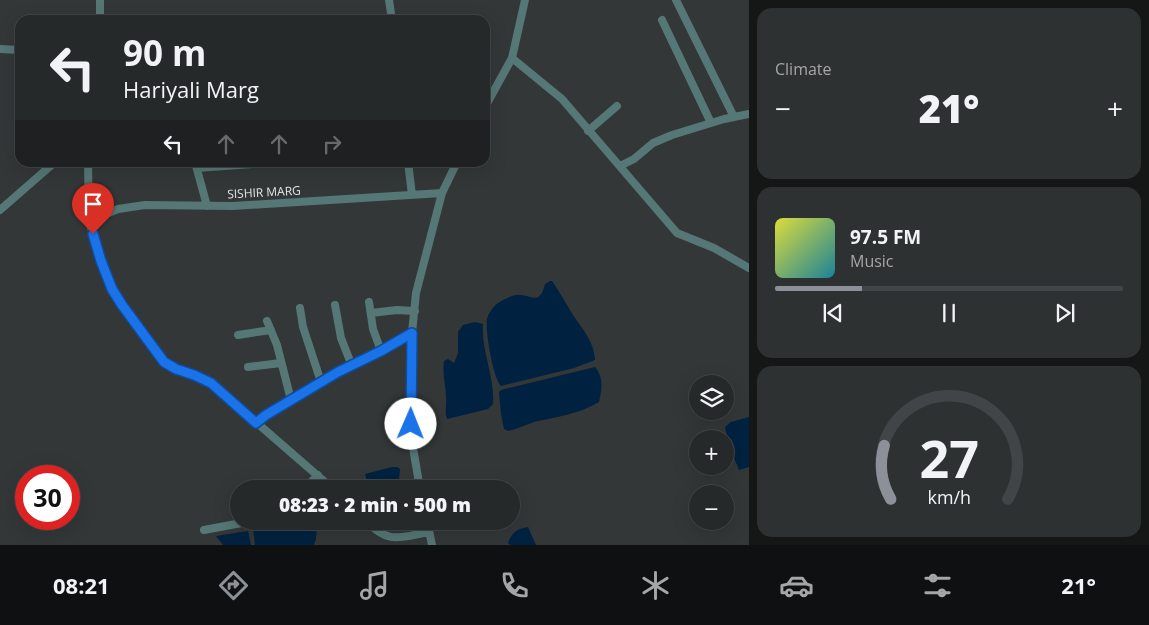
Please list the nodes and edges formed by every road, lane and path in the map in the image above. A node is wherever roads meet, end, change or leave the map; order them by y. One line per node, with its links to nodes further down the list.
1 (100, 0): 5 (street)
2 (389, 0): 6 (street)
3 (525, 0): 10 (street)
4 (676, 0): 14 (street)
5 (100, 15)
6 (391, 15)
7 (662, 20): 15 (street)
8 (0, 48): 9 (street)
9 (15, 50)
10 (512, 58): 11 (street); 16 (street)
11 (490, 98)
12 (618, 106): 16 (street)
13 (749, 114): 14 (street)
14 (734, 117): 15 (street)
15 (710, 123): 17 (street)
16 (588, 131): 17 (street)
17 (620, 166): 28 (street)
18 (49, 167): 26 (street)
19 (88, 167): 27 (street)
20 (197, 167): 25 (street)
21 (409, 167): 24 (street)
22 (455, 167): 23 (street)
23 (442, 193): 24 (street, SISHIR MARG); 32 (street)
24 (412, 195): 25 (street, SISHIR MARG)
25 (207, 206): 27 (street, SISHIR MARG)
26 (0, 210)
27 (89, 221): 44 (street)
28 (749, 268)
29 (370, 302): 33 (street)
30 (335, 305): 40 (street)
31 (300, 308): 42 (street)
32 (415, 311): 33 (street); 36 (street)
33 (372, 314): 38 (street)
34 (267, 321): 35 (street)
35 (271, 330): 37 (street); 39 (street)
36 (412, 333): 38 (street); 48 (street)
37 (238, 335)
38 (381, 351): 40 (street)
39 (281, 363): 41 (street); 43 (street)
40 (352, 366): 42 (street)
41 (248, 367)
42 (321, 382): 43 (street)
43 (291, 400): 44 (street)
44 (256, 423): 45 (street)
45 (318, 476): 46 (street); 47 (street)
46 (314, 480)
47 (323, 480)
48 (418, 480)
49 (230, 525): 50 (street)
50 (204, 530)
51 (377, 530): 52 (street)
52 (429, 532): 53 (street)
53 (432, 545)

